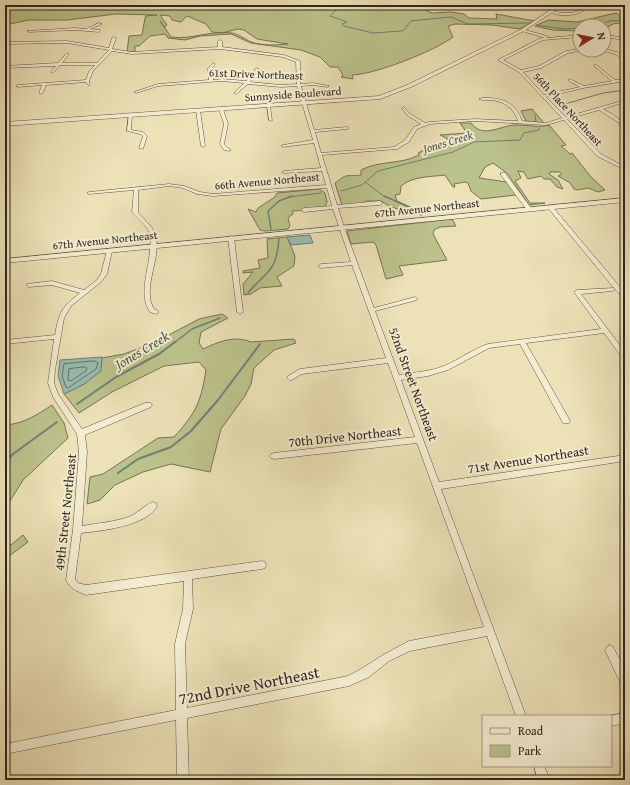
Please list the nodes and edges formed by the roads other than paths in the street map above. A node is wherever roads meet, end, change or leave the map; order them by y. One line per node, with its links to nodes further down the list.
1 (561, 5): 3 (street, Sunnyside Boulevard)
2 (590, 5): 3 (street)
3 (551, 12): 8 (street, Sunnyside Boulevard)
4 (100, 24): 7 (street)
5 (623, 29): 15 (street)
6 (56, 30): 7 (street); 9 (street); 17 (street)
7 (86, 30): 10 (street)
8 (524, 30): 12 (street); 51 (street, Sunnyside Boulevard)
9 (29, 31)
10 (99, 31)
11 (572, 36): 12 (street)
12 (546, 37): 33 (street, 56th Place Northeast)
13 (612, 37): 15 (street)
14 (114, 38): 20 (street)
15 (623, 38)
16 (220, 41): 19 (street)
17 (51, 42): 18 (street); 20 (street)
18 (5, 43)
19 (220, 48): 20 (street); 41 (street, 52nd Street Northeast)
20 (110, 50): 27 (street)
21 (572, 51): 33 (street)
22 (612, 53): 24 (street)
23 (66, 54): 26 (street)
24 (625, 58)
25 (28, 59): 30 (street)
26 (60, 64): 27 (street); 30 (street); 34 (street)
27 (96, 64): 40 (street)
28 (213, 64): 35 (street)
29 (595, 65): 38 (street)
30 (25, 66): 31 (street)
31 (5, 67)
32 (257, 69): 39 (street)
33 (520, 71): 48 (street, 56th Place Northeast)
34 (53, 72)
35 (211, 80): 39 (street, 61st Drive Northeast); 45 (street, 61st Drive Northeast)
36 (570, 80): 44 (street)
37 (625, 80): 38 (street)
38 (614, 81): 44 (street)
39 (247, 82): 41 (street, 61st Drive Northeast); 47 (street)
40 (44, 84): 42 (street); 46 (street)
41 (299, 85): 43 (street, 61st Drive Northeast); 51 (street, 52nd Street Northeast)
42 (18, 86)
43 (328, 86)
44 (583, 86): 48 (street)
45 (136, 92)
46 (41, 93)
47 (236, 93)
48 (544, 96): 58 (street, 56th Place Northeast)
49 (480, 100): 60 (street)
50 (625, 101): 55 (street)
51 (304, 103): 52 (street, Sunnyside Boulevard); 64 (street, 52nd Street Northeast)
52 (268, 105): 53 (street, Sunnyside Boulevard); 59 (street)
53 (221, 108): 56 (street, Sunnyside Boulevard); 70 (street)
54 (404, 108): 62 (street)
55 (599, 108): 58 (street); 65 (street)
56 (198, 110): 57 (street, Sunnyside Boulevard); 67 (street)
57 (130, 115): 61 (street, Sunnyside Boulevard); 69 (street)
58 (564, 118): 60 (street); 73 (street, 56th Place Northeast)
59 (271, 120)
60 (520, 122): 62 (street)
61 (5, 124)
62 (423, 124): 71 (street)
63 (347, 128): 64 (street)
64 (313, 131): 66 (street, 52nd Street Northeast)
65 (625, 131)
66 (316, 141): 68 (street); 71 (street, 52nd Street Northeast)
67 (203, 146)
68 (283, 146)
69 (141, 148)
70 (229, 150)
71 (320, 154): 72 (street, 52nd Street Northeast)
72 (324, 168): 74 (street); 76 (street, 52nd Street Northeast)
73 (625, 169)
74 (284, 172)
75 (503, 174): 83 (street)
76 (329, 186): 77 (street, 66th Avenue Northeast); 81 (street, 52nd Street Northeast)
77 (136, 189): 78 (street, 66th Avenue Northeast); 88 (street)
78 (89, 193)
79 (625, 200): 82 (street, 67th Avenue Northeast)
80 (380, 203): 81 (street)
81 (335, 207): 84 (street); 85 (street, 52nd Street Northeast)
82 (550, 207): 83 (street, 67th Avenue Northeast); 96 (street)
83 (530, 209): 85 (street, 67th Avenue Northeast)
84 (304, 210)
85 (341, 227): 87 (street, 67th Avenue Northeast); 91 (street, 52nd Street Northeast)
86 (230, 229): 87 (street)
87 (231, 238): 88 (street, 67th Avenue Northeast); 100 (street)
88 (153, 246): 89 (street, 67th Avenue Northeast); 99 (street)
89 (109, 251): 90 (street, 67th Avenue Northeast); 95 (street, 49th Street Northeast)
90 (5, 261)
91 (355, 263): 92 (street); 98 (street, 52nd Street Northeast)
92 (321, 266)
93 (29, 285): 95 (street)
94 (612, 288): 101 (street)
95 (84, 292): 102 (street, 49th Street Northeast)
96 (625, 296)
97 (415, 299): 98 (street)
98 (373, 310): 106 (street, 52nd Street Northeast)
99 (156, 312)
100 (240, 312)
101 (606, 331): 104 (street); 105 (street)
102 (56, 337): 103 (street); 111 (street, 49th Street Northeast)
103 (5, 342)
104 (522, 342): 108 (street); 110 (street)
105 (625, 357)
106 (390, 360): 107 (street); 108 (street, 52nd Street Northeast)
107 (290, 378)
108 (397, 378): 112 (street, 52nd Street Northeast)
109 (148, 405): 111 (street)
110 (566, 421)
111 (81, 433): 117 (street, 49th Street Northeast)
112 (419, 440): 113 (street, 70th Drive Northeast); 115 (street, 52nd Street Northeast)
113 (274, 456)
114 (625, 458): 115 (street, 71st Avenue Northeast)
115 (436, 486): 120 (street, 52nd Street Northeast)
116 (153, 506): 117 (street)
117 (77, 530): 119 (street, 49th Street Northeast)
118 (262, 565): 119 (street)
119 (188, 575): 123 (street)
120 (490, 632): 123 (street, 72nd Drive Northeast); 124 (street, 52nd Street Northeast)
121 (610, 650): 122 (street)
122 (625, 680)
123 (181, 713): 127 (street, 72nd Drive Northeast); 129 (street)
124 (520, 715)
125 (625, 718): 126 (street)
126 (612, 721)
127 (5, 749)
128 (539, 767): 130 (street)
129 (183, 780)
130 (544, 780)

